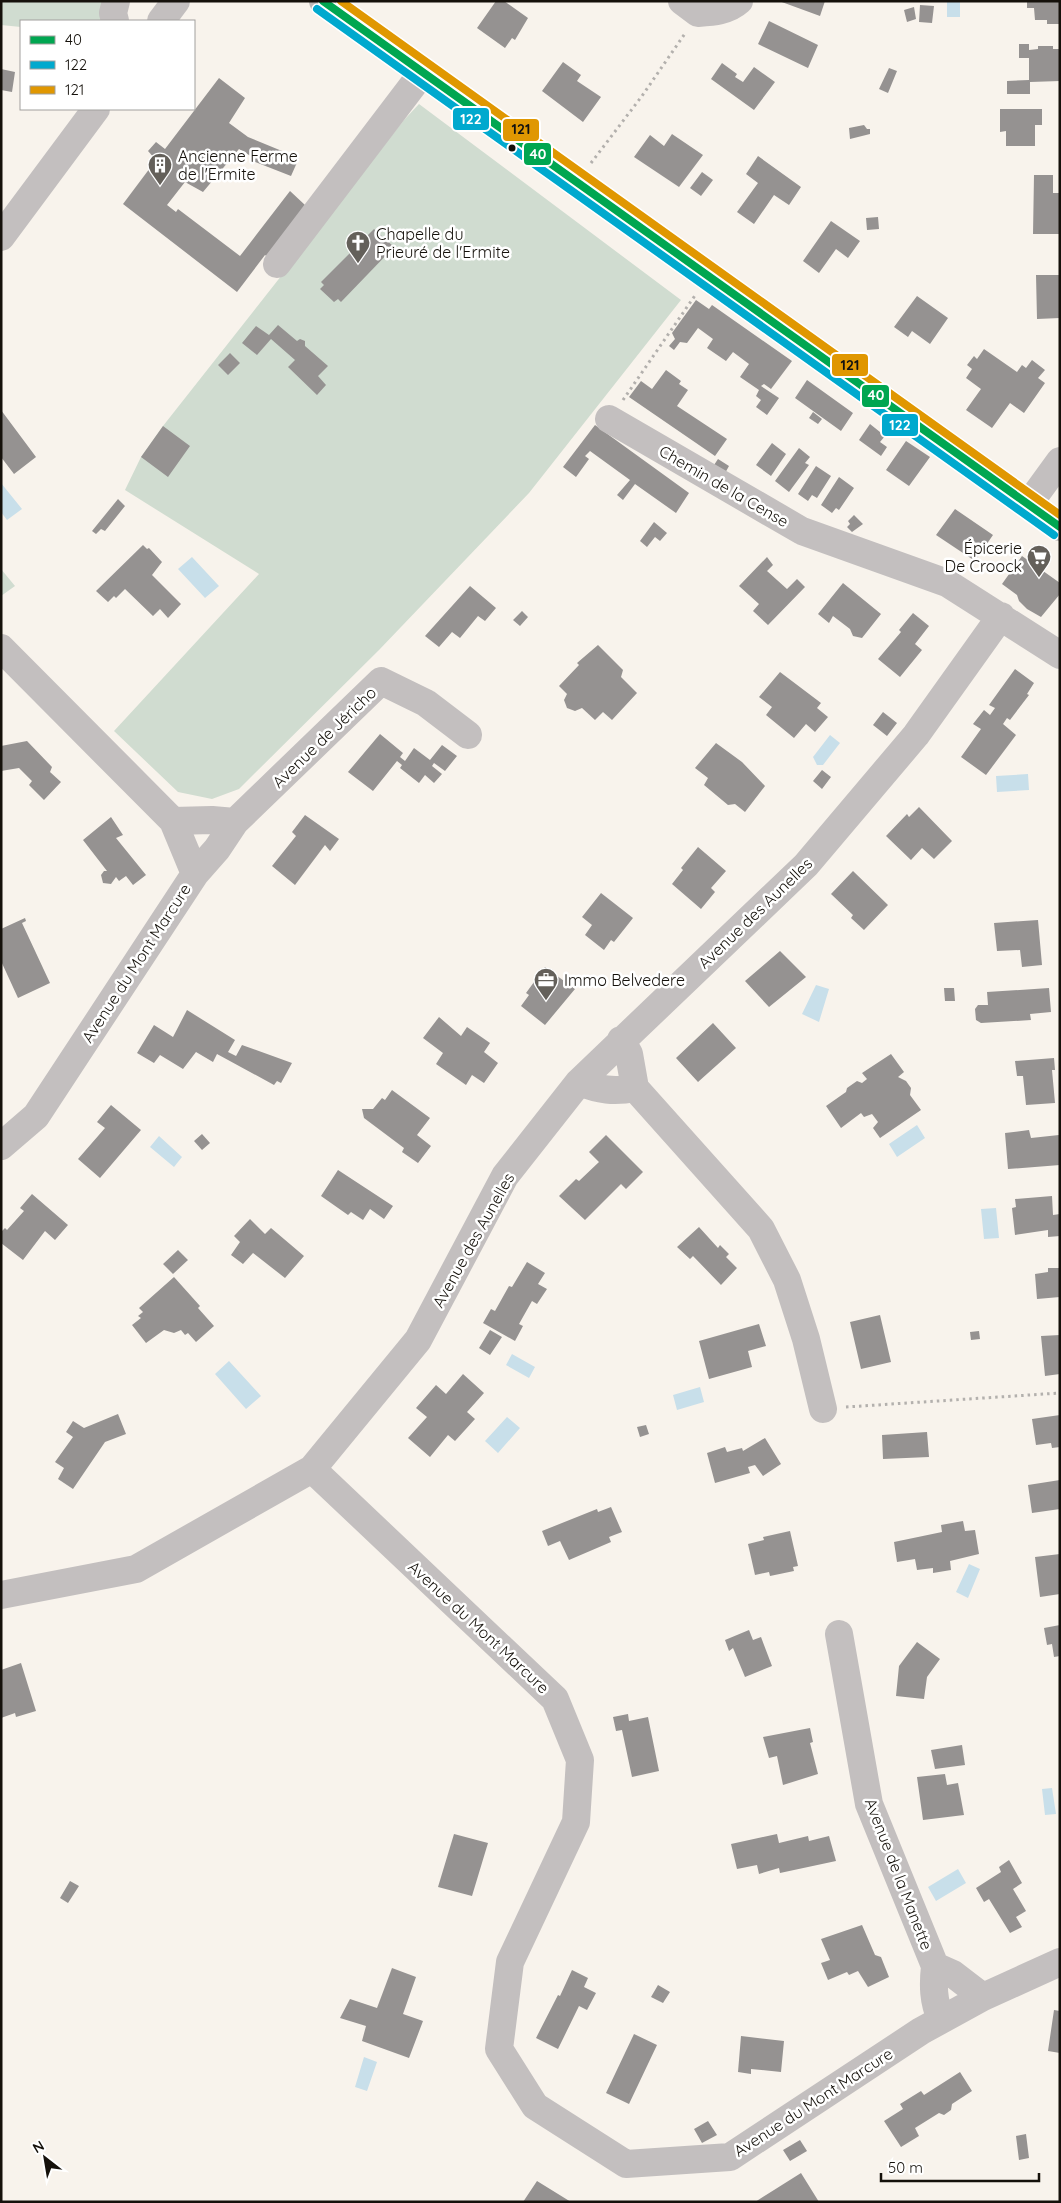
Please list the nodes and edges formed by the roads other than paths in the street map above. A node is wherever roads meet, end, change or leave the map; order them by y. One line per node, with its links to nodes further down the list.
1 (116, 1): 6 (street)
2 (176, 1): 7 (street)
3 (323, 1): 8 (main road)
4 (739, 1): 5 (street)
5 (690, 7)
6 (115, 20)
7 (162, 20)
8 (422, 72): 11 (street); 14 (main road)
9 (95, 110): 10 (street)
10 (1, 237)
11 (277, 264)
12 (609, 419): 16 (street, Chemin de la Cense)
13 (1060, 460): 14 (street)
14 (1028, 505): 15 (main road)
15 (1060, 527)
16 (1001, 616): 18 (street, Chemin de la Cense); 23 (street, Avenue des Aunelles)
17 (1, 648): 20 (street, Avenue du Mont Marcure)
18 (1060, 655)
19 (468, 735): 21 (street, Avenue de Jéricho)
20 (173, 821): 21 (street); 22 (street, Avenue du Mont Marcure)
21 (236, 822): 22 (street, Avenue de Jéricho)
22 (194, 874): 26 (street, Avenue du Mont Marcure)
23 (621, 1040): 24 (street, Avenue des Aunelles); 25 (street)
24 (579, 1082): 25 (street); 28 (street, Avenue des Aunelles)
25 (635, 1088): 27 (street)
26 (1, 1146)
27 (822, 1409)
28 (312, 1469): 29 (street); 34 (street, Avenue du Mont Marcure)
29 (1, 1595)
30 (839, 1634): 32 (street, Avenue de la Manette)
31 (1060, 1962): 33 (street, Avenue du Mont Marcure)
32 (935, 1966): 33 (street, Avenue de la Manette); 34 (street, Avenue de la Manette)
33 (983, 1997): 34 (street, Avenue du Mont Marcure)
34 (941, 2019)

